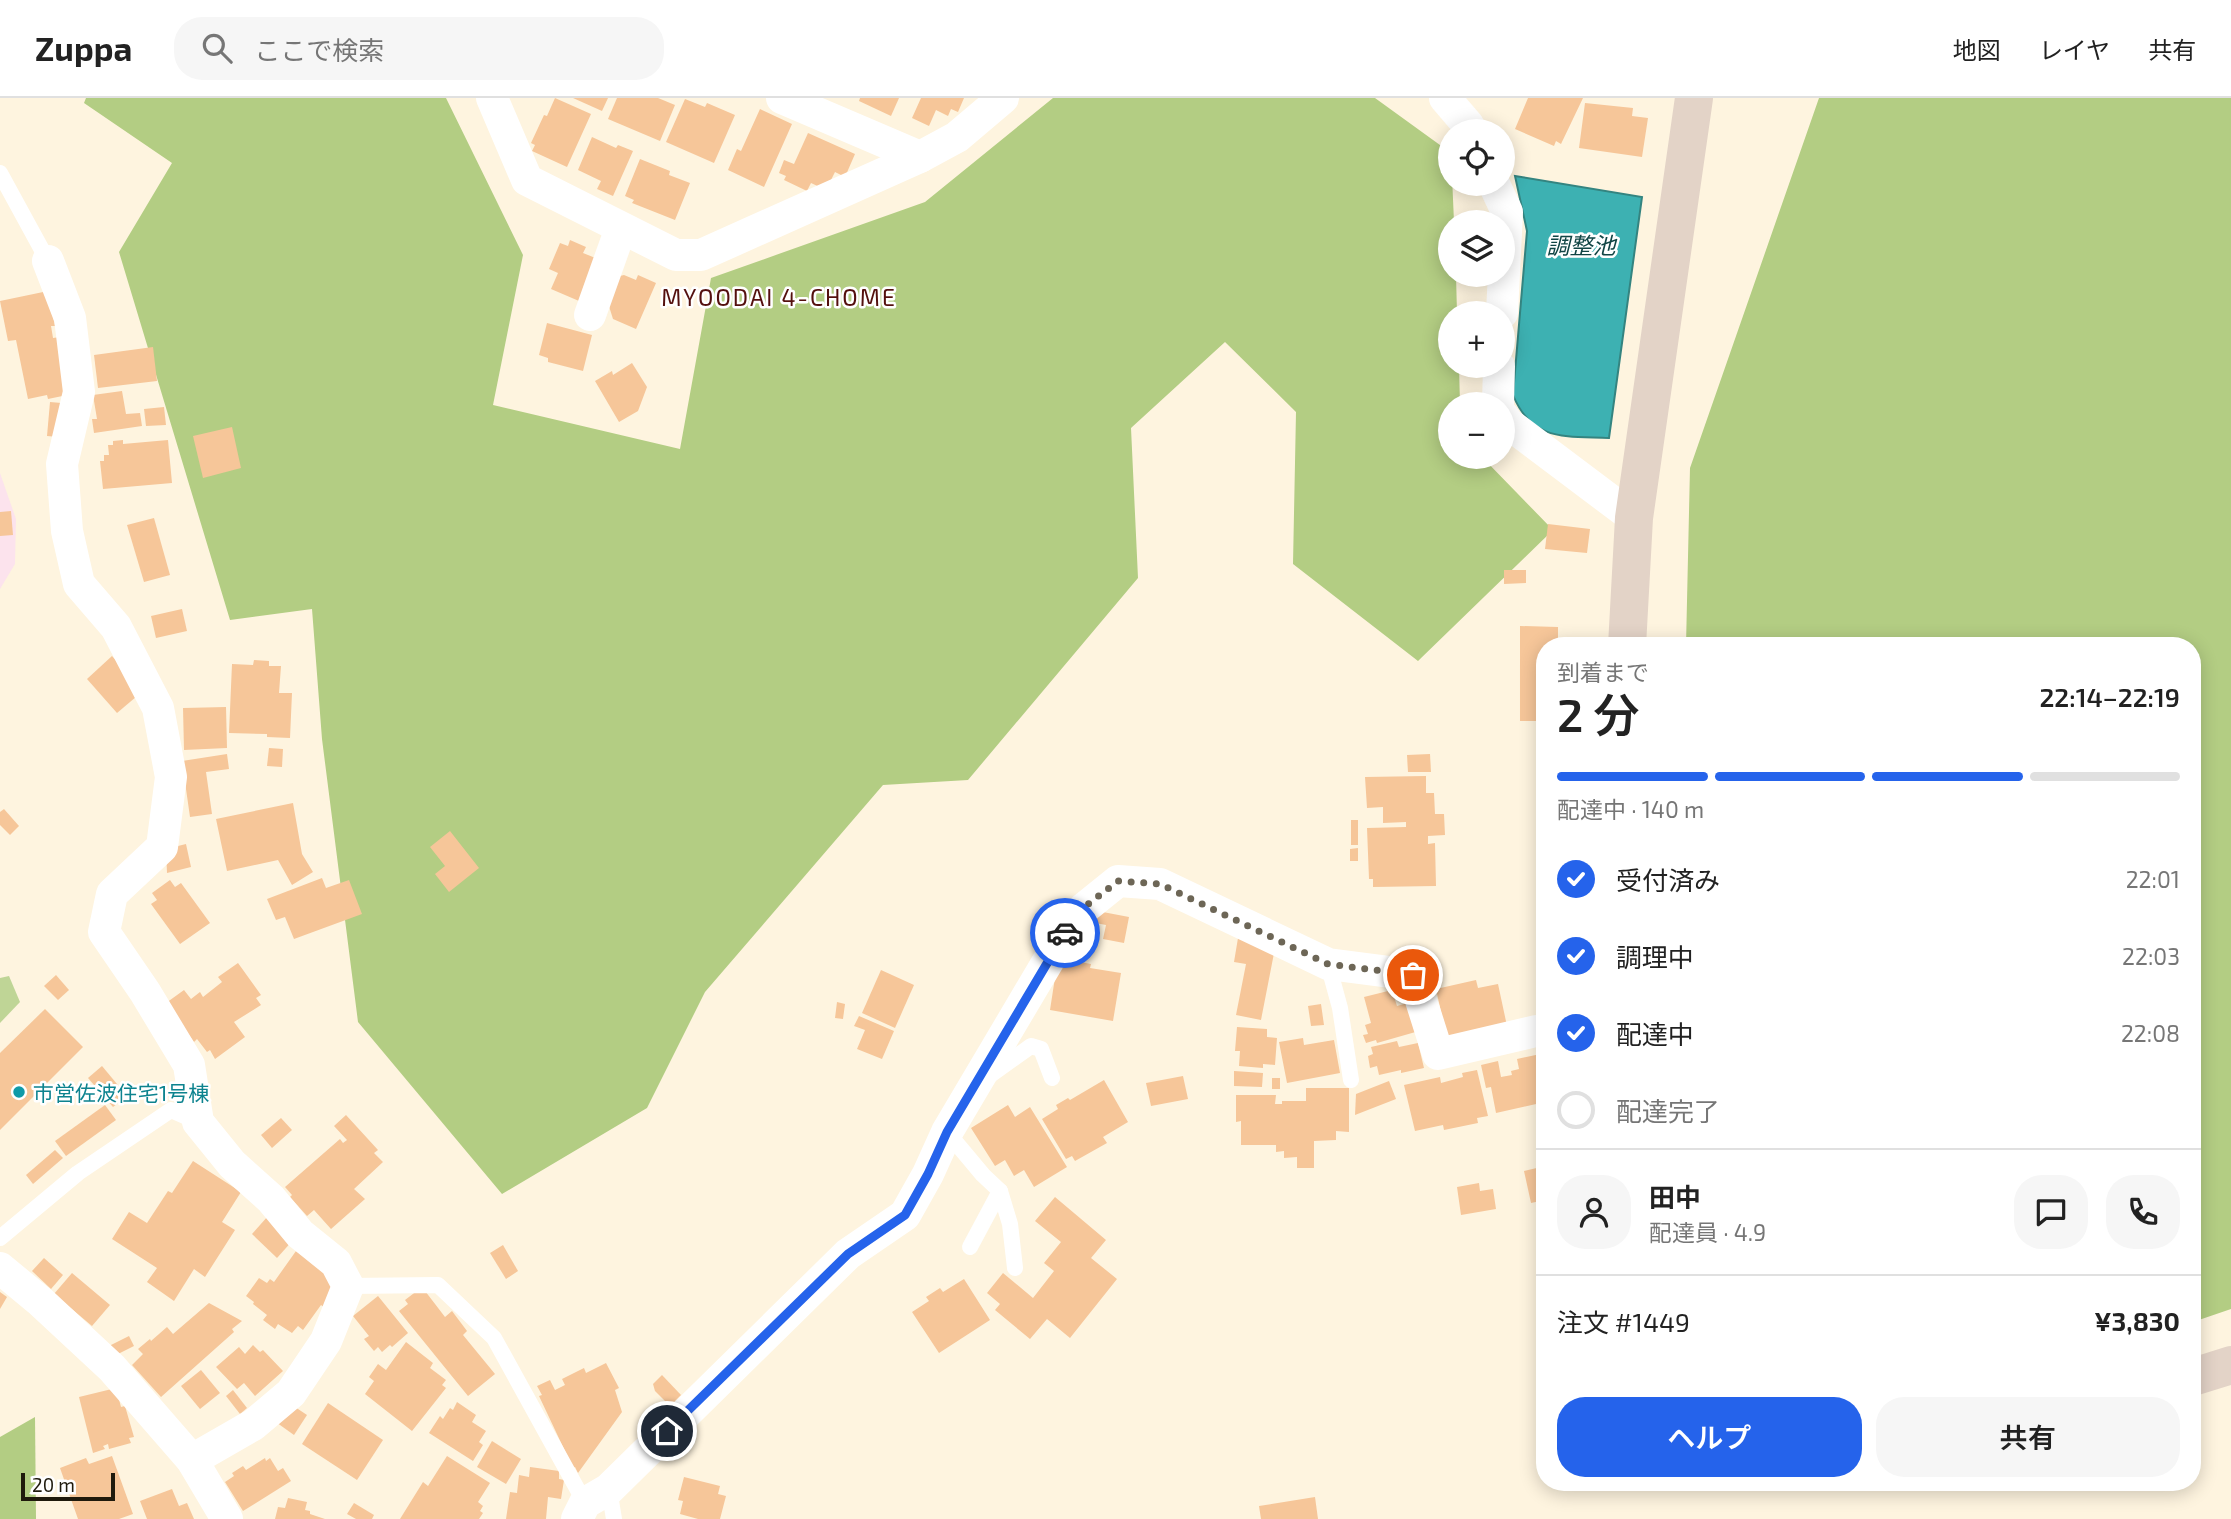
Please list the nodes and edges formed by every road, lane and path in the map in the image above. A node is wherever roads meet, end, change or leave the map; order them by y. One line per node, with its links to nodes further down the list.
1 (492, 98): 10 (street)
2 (782, 98): 7 (street)
3 (1003, 98): 7 (street)
4 (1445, 98): 6 (street)
5 (1694, 98): 15 (street)
6 (1463, 119)
7 (920, 157): 10 (street)
8 (0, 173): 11 (lane)
9 (1500, 196): 12 (street)
10 (621, 228): 13 (street)
11 (48, 261): 22 (street)
12 (1503, 301)
13 (590, 315)
14 (1515, 429): 15 (street)
15 (1634, 518): 16 (street)
16 (1627, 637)
17 (1328, 964): 18 (street); 20 (lane); 21 (street)
18 (1536, 1031)
19 (1052, 1078): 21 (lane)
20 (1351, 1080)
21 (972, 1088): 23 (street)
22 (198, 1122): 25 (lane); 29 (street)
23 (947, 1132): 24 (lane); 33 (street)
24 (1000, 1191): 26 (lane); 28 (lane)
25 (0, 1238)
26 (970, 1247)
27 (0, 1268): 32 (street)
28 (1015, 1268)
29 (348, 1286): 32 (street); 33 (lane)
30 (2231, 1365): 31 (street)
31 (2201, 1374)
32 (192, 1460): 34 (street)
33 (596, 1507)
34 (227, 1519)

